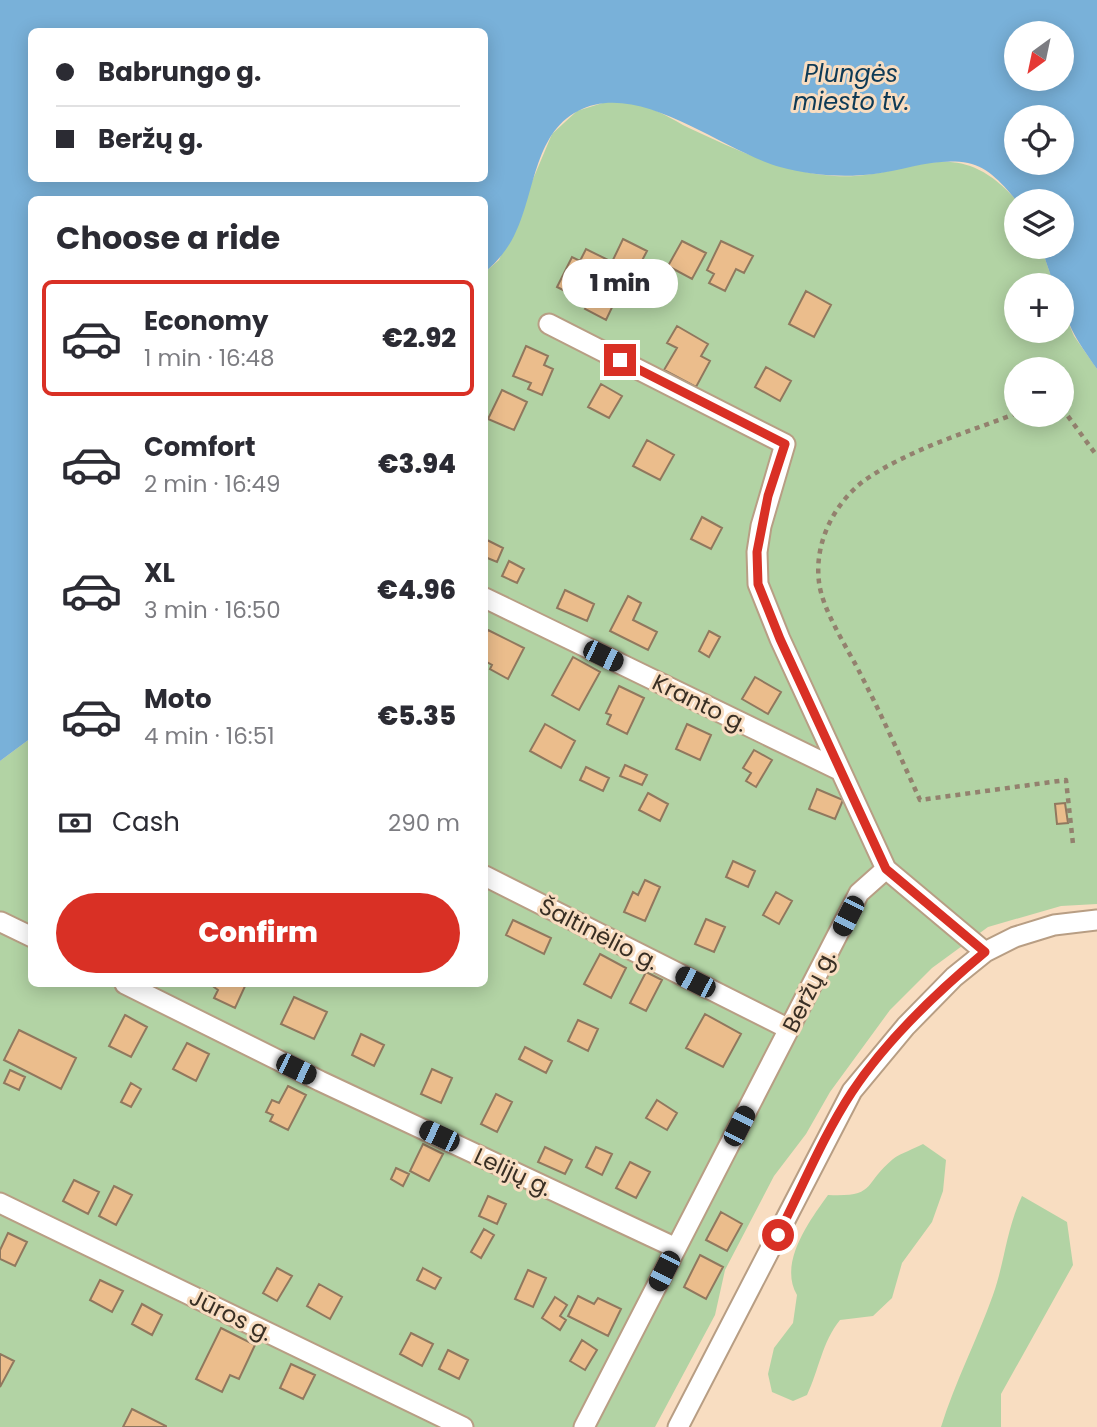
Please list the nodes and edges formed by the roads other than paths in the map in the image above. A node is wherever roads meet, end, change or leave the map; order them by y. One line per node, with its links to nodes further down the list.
1 (549, 324): 3 (street)
2 (488, 599): 3 (street, Kranto g.)
3 (841, 771): 4 (street)
4 (886, 869): 9 (street); 11 (street, Beržų g.)
5 (488, 878): 11 (street, Šaltinėlio g.)
6 (1097, 920): 9 (street)
7 (1, 922): 8 (street)
8 (28, 935)
9 (985, 952): 16 (street)
10 (131, 987): 13 (street, Lelijų g.)
11 (789, 1029): 13 (street, Beržų g.)
12 (0, 1203): 14 (street, Jūros g.)
13 (676, 1248): 15 (street, Beržų g.)
14 (463, 1427)
15 (584, 1427)
16 (678, 1427)

